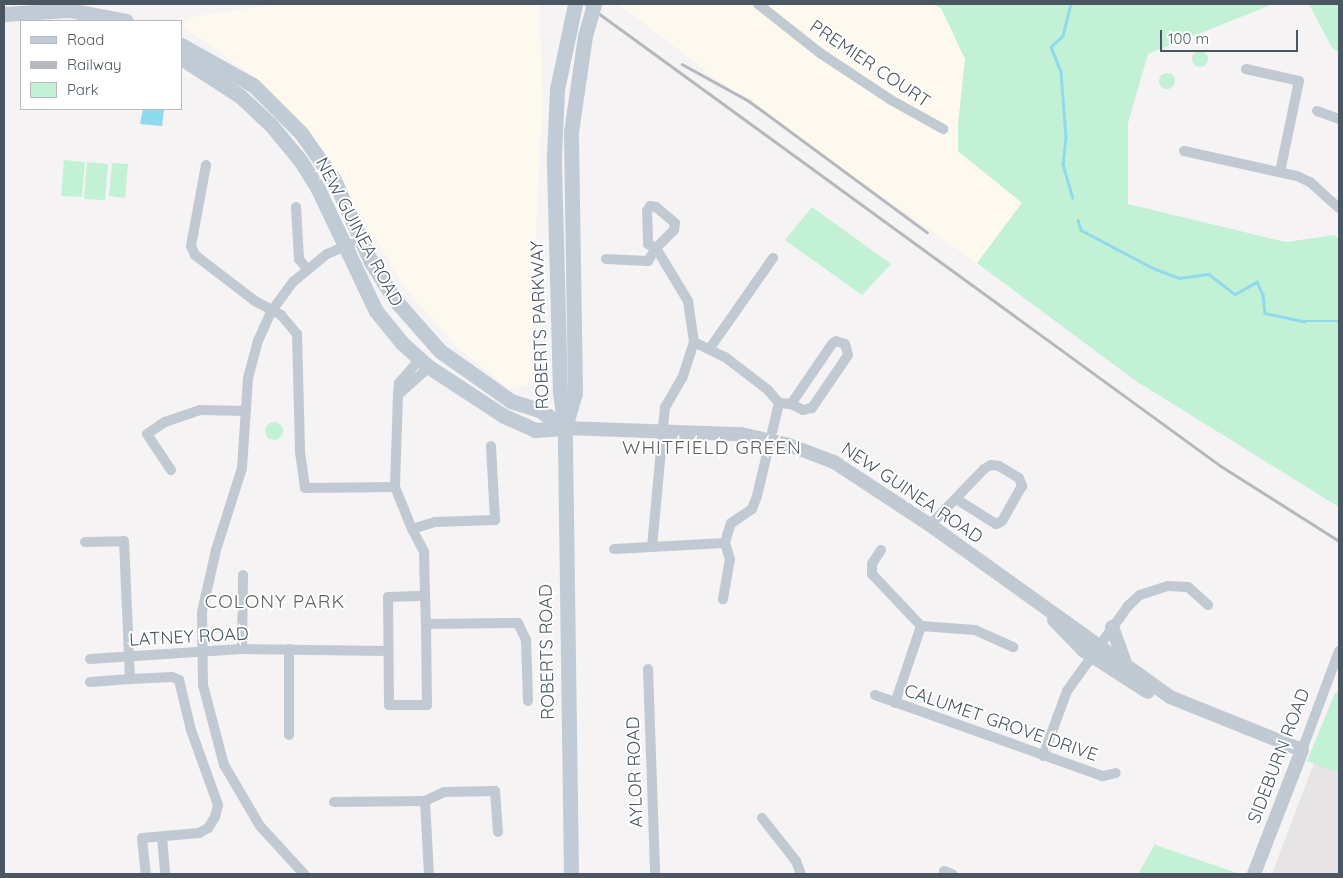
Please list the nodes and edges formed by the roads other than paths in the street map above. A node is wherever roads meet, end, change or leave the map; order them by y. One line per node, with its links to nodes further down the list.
1 (576, 4): 30 (main road, ROBERTS PARKWAY)
2 (594, 4): 30 (main road, ROBERTS PARKWAY, bridge)
3 (758, 4): 12 (street, PREMIER COURT)
4 (4, 14): 5 (main road)
5 (85, 17): 6 (main road)
6 (116, 20)
7 (182, 46): 18 (main road, NEW GUINEA ROAD)
8 (182, 59): 19 (main road, NEW GUINEA ROAD)
9 (1246, 69): 15 (street)
10 (1317, 111): 11 (street)
11 (1339, 119)
12 (943, 129)
13 (1184, 151): 15 (street)
14 (206, 165): 23 (street)
15 (1280, 172): 17 (street)
16 (296, 207): 22 (street)
17 (1339, 208)
18 (360, 240): 19 (street); 30 (main road, NEW GUINEA ROAD)
19 (346, 246): 22 (street); 26 (main road, NEW GUINEA ROAD)
20 (773, 258): 25 (street)
21 (606, 259): 24 (street)
22 (307, 269): 23 (street)
23 (271, 312): 29 (street); 35 (street)
24 (694, 342): 25 (street); 31 (street)
25 (710, 348): 27 (street)
26 (424, 363): 30 (main road, NEW GUINEA ROAD); 35 (street)
27 (778, 403): 28 (street); 32 (street)
28 (791, 404): 28 (street)
29 (246, 411): 34 (street); 57 (street)
30 (565, 428): 31 (street, NEW GUINEA ROAD); 81 (main road, ROBERTS ROAD)
31 (663, 431): 32 (street, NEW GUINEA ROAD); 41 (street)
32 (769, 440): 37 (street, NEW GUINEA ROAD); 40 (street)
33 (491, 446): 38 (street)
34 (171, 470)
35 (395, 487): 38 (street)
36 (956, 499): 36 (street); 37 (street)
37 (930, 525): 55 (street, NEW GUINEA ROAD)
38 (412, 528): 45 (street)
39 (85, 542): 58 (street)
40 (725, 543): 41 (street); 46 (street)
41 (652, 546): 42 (street)
42 (614, 549)
43 (881, 550): 49 (street)
44 (242, 575): 52 (street)
45 (425, 596): 48 (street); 54 (street)
46 (723, 599)
47 (1208, 605): 50 (street)
48 (426, 624): 54 (street); 66 (street)
49 (921, 626): 51 (street); 67 (street)
50 (1112, 627): 55 (street); 60 (street)
51 (1013, 647)
52 (242, 649): 53 (street, LATNEY ROAD); 57 (street, LATNEY ROAD)
53 (289, 649): 54 (street, LATNEY ROAD); 68 (street)
54 (388, 651)
55 (1095, 651): 60 (street, NEW GUINEA ROAD); 65 (street, NEW GUINEA ROAD); 70 (street)
56 (1339, 651): 69 (street, SIDEBURN ROAD)
57 (200, 654): 58 (street, LATNEY ROAD); 79 (street)
58 (129, 656): 59 (street, LATNEY ROAD); 62 (street)
59 (90, 659)
60 (1125, 663): 65 (street, NEW GUINEA ROAD)
61 (648, 669): 82 (street, AYLOR ROAD)
62 (130, 679): 63 (street); 76 (street)
63 (90, 682)
64 (876, 695): 67 (street, CALUMET GROVE DRIVE)
65 (1170, 697): 69 (street, NEW GUINEA ROAD)
66 (528, 701)
67 (894, 703): 70 (street, CALUMET GROVE DRIVE)
68 (289, 735)
69 (1302, 750): 84 (street, SIDEBURN ROAD)
70 (1043, 756): 71 (street, CALUMET GROVE DRIVE)
71 (1116, 772)
72 (425, 801): 73 (street); 75 (street); 80 (street)
73 (334, 802)
74 (762, 818): 83 (street)
75 (498, 832)
76 (162, 837): 77 (street); 78 (street)
77 (146, 874)
78 (165, 874)
79 (304, 874)
80 (429, 874)
81 (571, 874)
82 (654, 874)
83 (801, 874)
84 (1254, 874)

